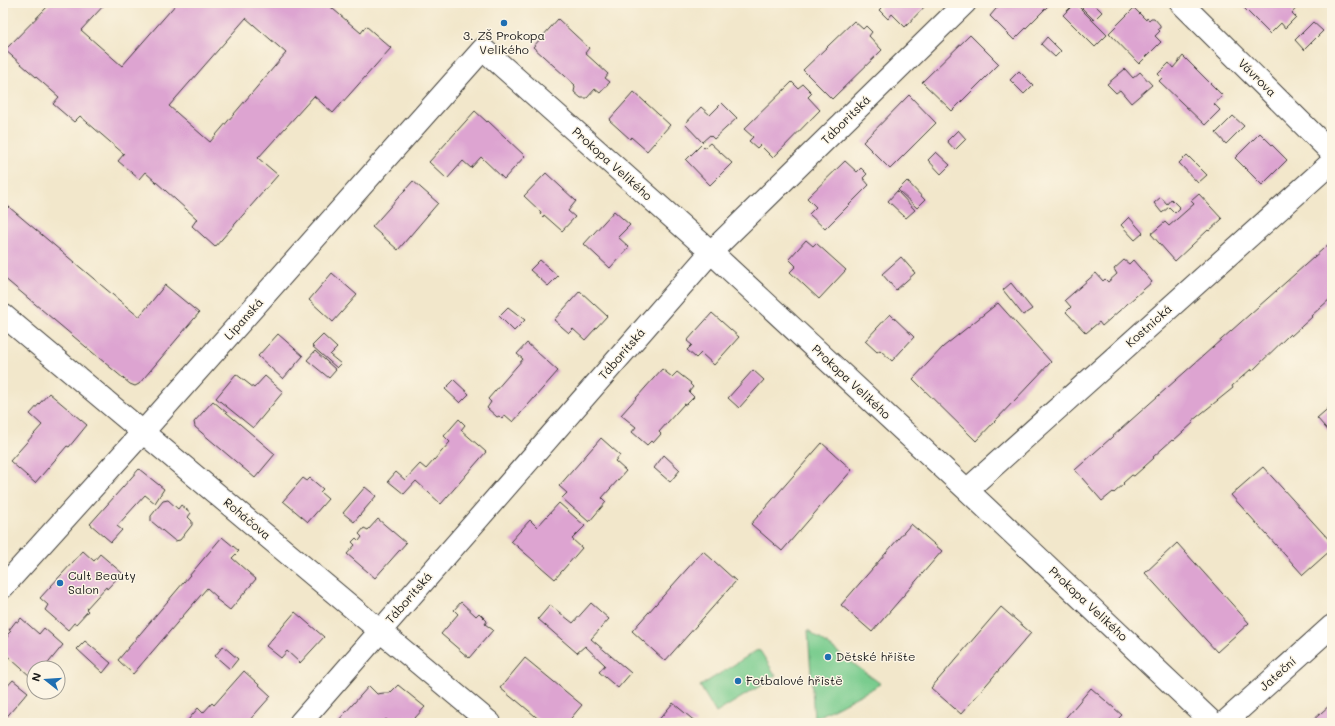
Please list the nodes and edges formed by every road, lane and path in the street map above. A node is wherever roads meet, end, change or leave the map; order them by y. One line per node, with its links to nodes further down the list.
1 (965, 3): 6 (street, Táboritská)
2 (1181, 3): 4 (street, Vávrova)
3 (483, 49): 6 (street, Prokopa Velikého); 8 (street, Lipanská)
4 (1332, 154)
5 (1332, 162): 9 (street, Kostnická)
6 (711, 252): 9 (street, Prokopa Velikého); 12 (street, Táboritská)
7 (3, 315): 8 (street, Roháčova)
8 (143, 432): 10 (street, Lipanská); 12 (street, Roháčova)
9 (967, 490): 15 (street, Prokopa Velikého)
10 (3, 587)
11 (1332, 626): 16 (street, Jateční)
12 (380, 631): 13 (street, Táboritská); 14 (street, Roháčova)
13 (300, 723)
14 (490, 723)
15 (1213, 723)
16 (1224, 723)

